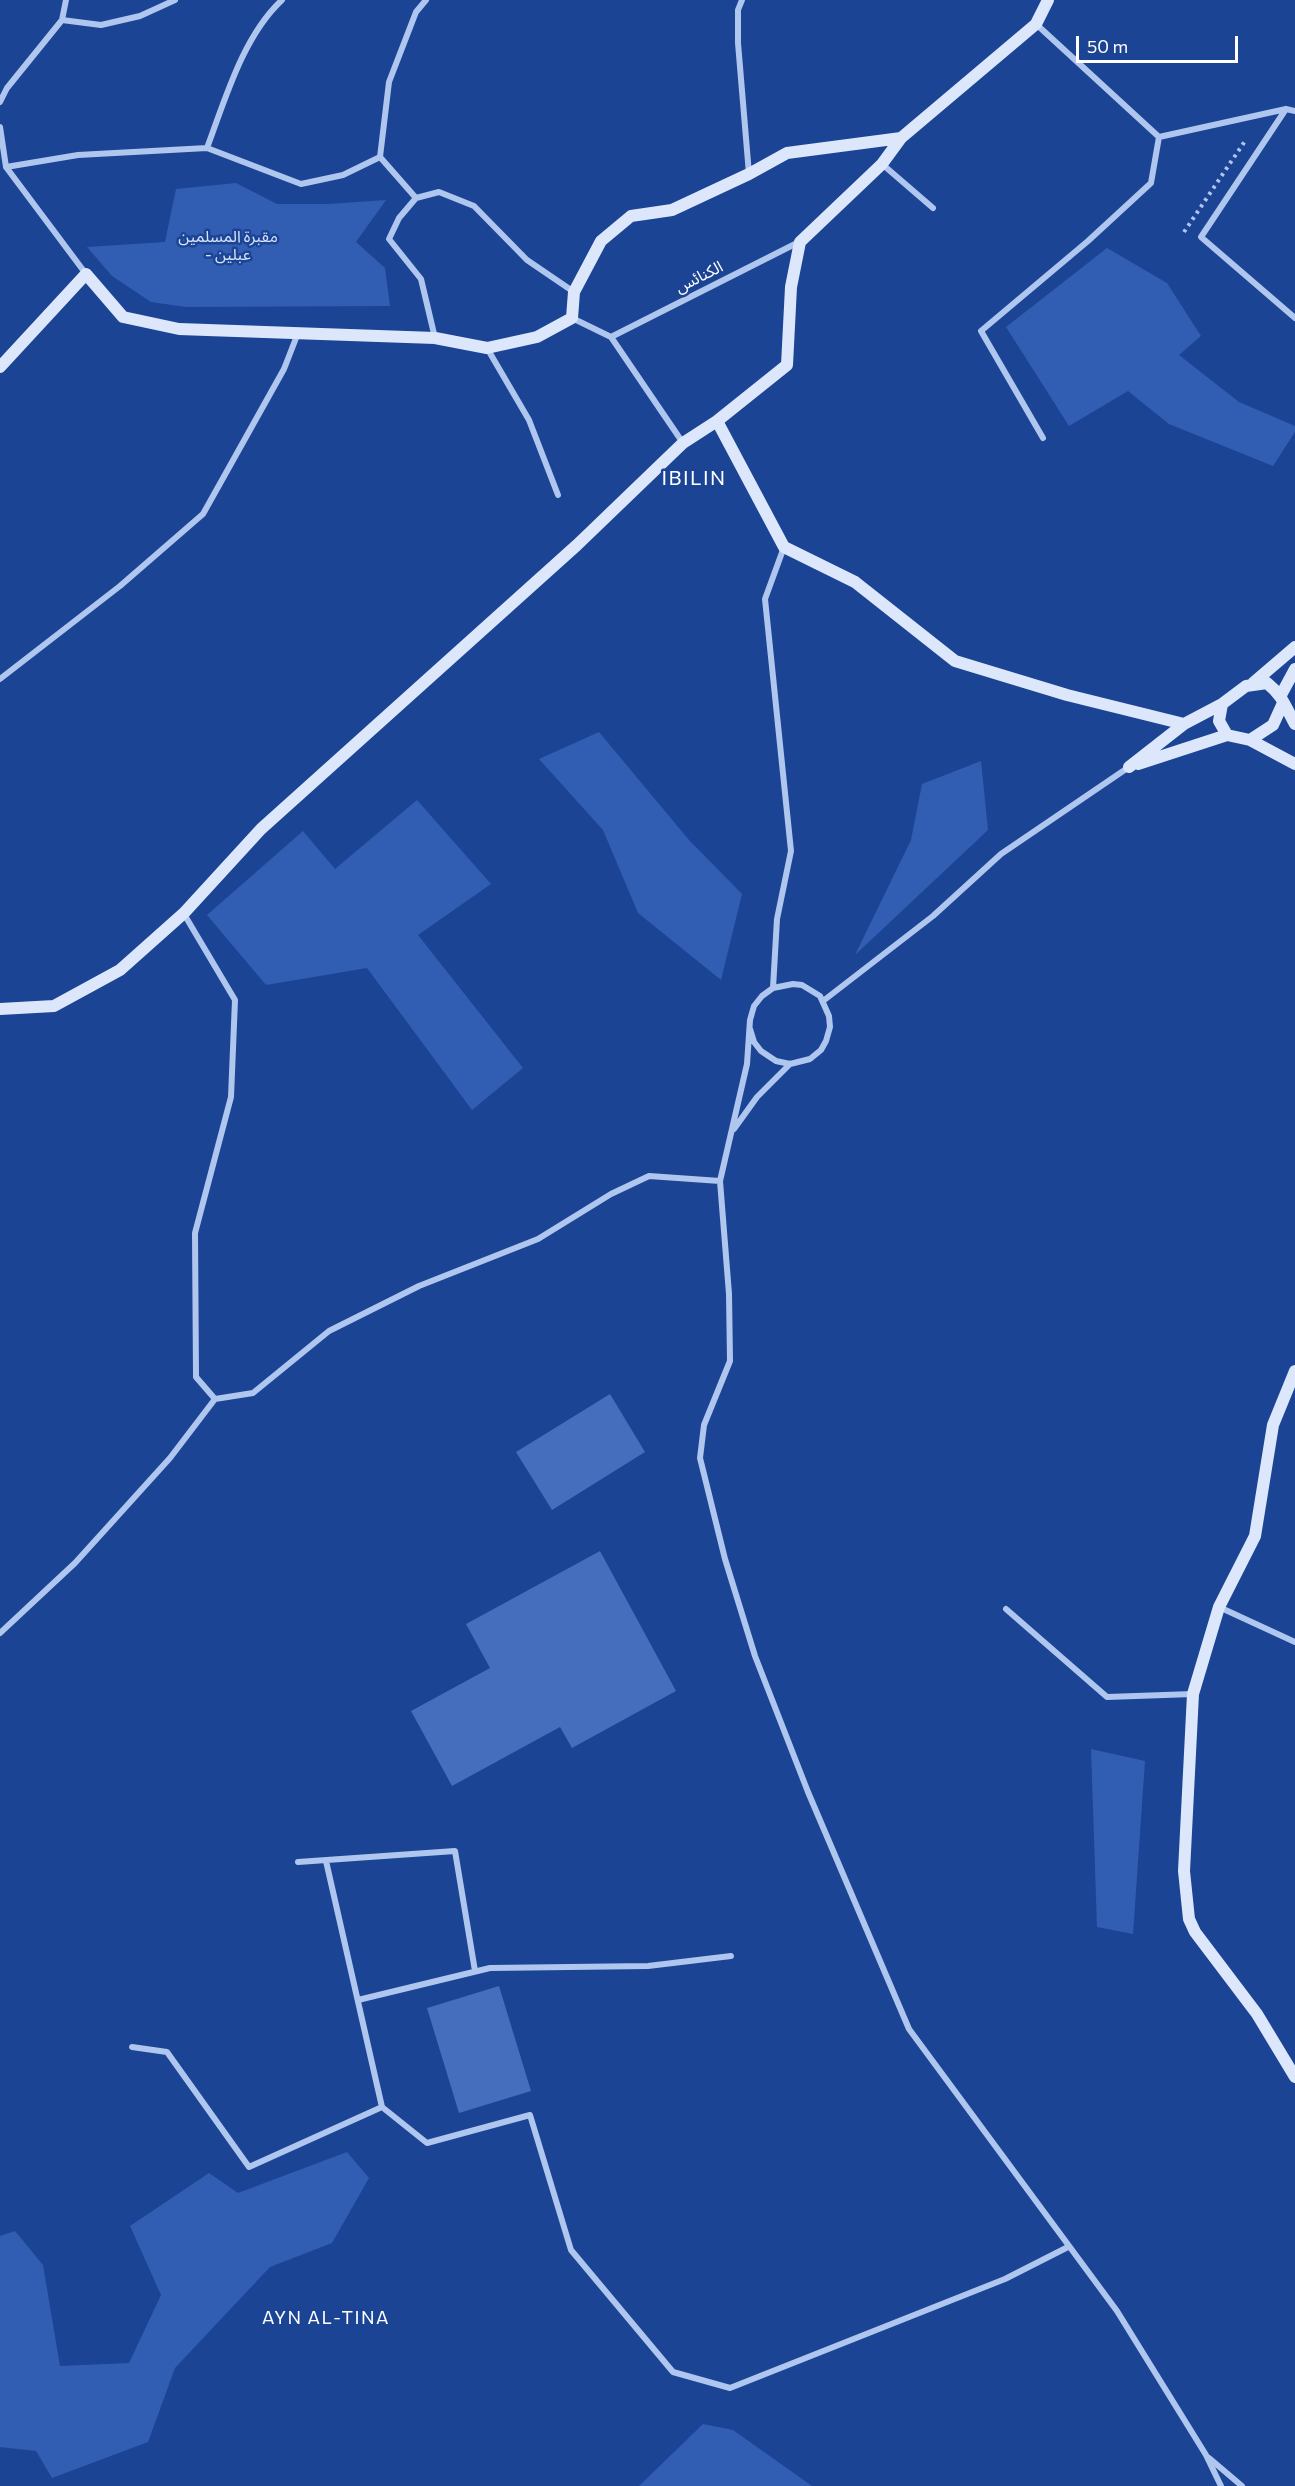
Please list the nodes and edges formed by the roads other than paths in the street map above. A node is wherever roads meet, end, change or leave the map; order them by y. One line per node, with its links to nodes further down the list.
1 (66, 0): 7 (street)
2 (175, 0): 7 (street)
3 (282, 0): 15 (street)
4 (426, 0): 16 (street)
5 (742, 0): 19 (street)
6 (1048, 0): 8 (street)
7 (62, 20): 9 (street)
8 (1036, 24): 13 (street); 14 (street)
9 (0, 102)
10 (1286, 109): 11 (street); 13 (street); 26 (street)
11 (1295, 111)
12 (0, 127): 18 (street)
13 (1159, 137): 33 (street)
14 (901, 138): 17 (street); 19 (street)
15 (207, 148): 16 (street); 18 (street)
16 (380, 157): 20 (street)
17 (882, 164): 21 (street); 22 (street)
18 (6, 167): 23 (street)
19 (749, 174): 24 (street)
20 (416, 198): 24 (street); 29 (street)
21 (933, 208)
22 (800, 242): 28 (street, الكنائس); 32 (street)
23 (86, 274): 27 (street); 31 (street)
24 (574, 291): 25 (street)
25 (572, 318): 28 (street); 30 (street)
26 (1295, 318)
27 (298, 333): 29 (street); 39 (street)
28 (611, 337): 34 (street)
29 (435, 338): 30 (street)
30 (487, 348): 35 (street)
31 (0, 367)
32 (717, 421): 34 (street); 36 (street)
33 (1043, 438)
34 (683, 442): 49 (street)
35 (558, 495)
36 (784, 547): 43 (street); 50 (street)
37 (1295, 647): 40 (street)
38 (1295, 669): 41 (street)
39 (0, 679)
40 (1253, 683): 41 (street); 42 (street)
41 (1282, 699): 44 (street); 46 (street)
42 (1222, 704): 43 (street); 45 (street)
43 (1184, 724): 48 (street)
44 (1295, 724)
45 (1227, 735): 46 (street); 48 (street)
46 (1250, 740): 47 (street)
47 (1295, 764)
48 (1129, 767): 51 (street)
49 (184, 913): 52 (street); 58 (street)
50 (773, 988): 51 (street); 53 (street)
51 (823, 1001): 54 (street)
52 (0, 1009)
53 (750, 1029): 54 (street); 55 (street)
54 (790, 1064): 55 (street)
55 (732, 1132): 56 (street)
56 (720, 1181): 58 (street); 72 (street)
57 (1295, 1371): 59 (street)
58 (215, 1399): 61 (street)
59 (1219, 1607): 62 (street); 63 (street)
60 (1006, 1609): 63 (street)
61 (0, 1633)
62 (1295, 1642)
63 (1193, 1694): 70 (street)
64 (326, 1861): 65 (street); 67 (street); 68 (street)
65 (298, 1862)
66 (731, 1956): 67 (street)
67 (475, 1971): 68 (street)
68 (358, 2000): 71 (street)
69 (132, 2046): 71 (street)
70 (1295, 2077)
71 (382, 2107): 72 (street)
72 (1068, 2247): 73 (street)
73 (1206, 2455): 74 (street); 75 (street)
74 (1221, 2486)
75 (1242, 2486)

